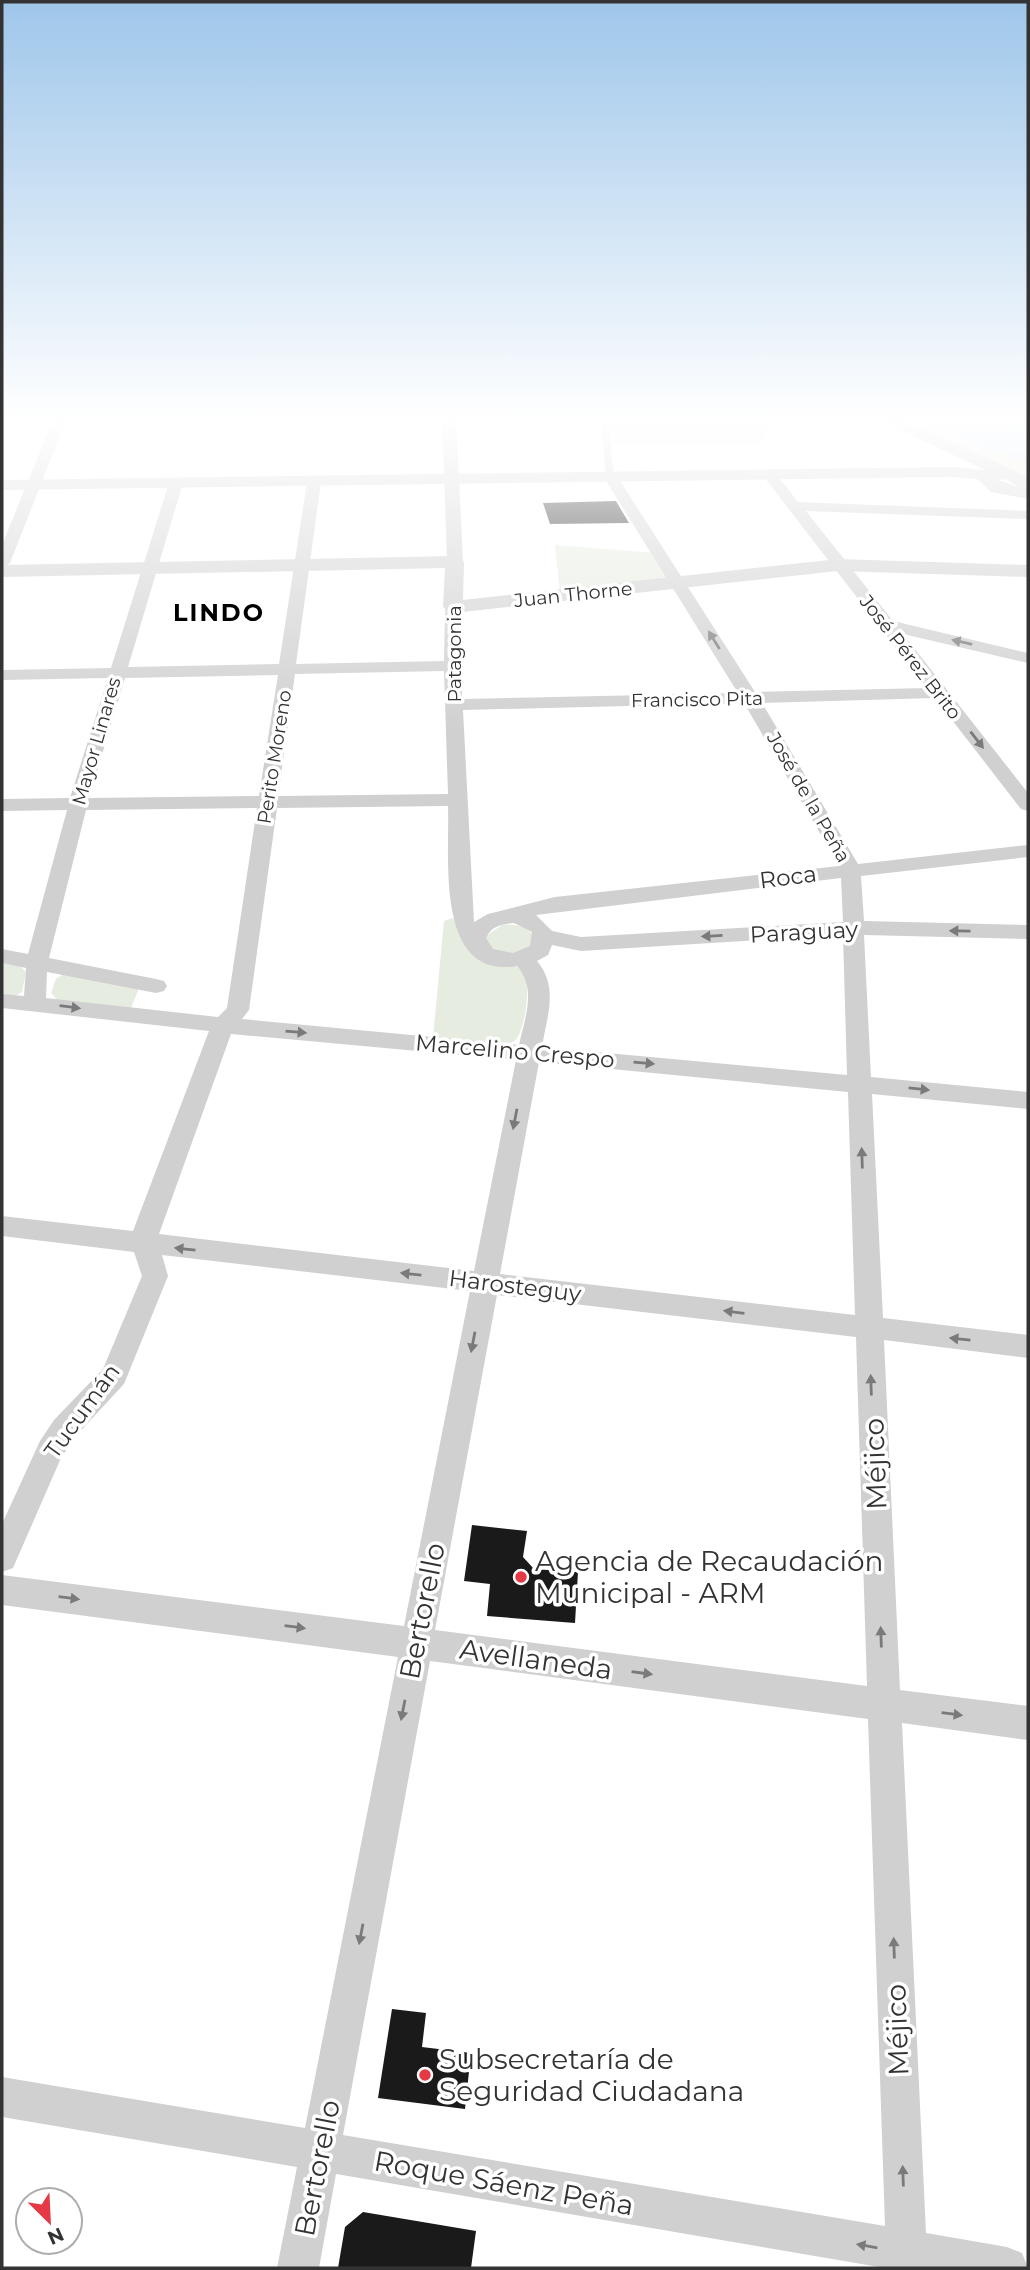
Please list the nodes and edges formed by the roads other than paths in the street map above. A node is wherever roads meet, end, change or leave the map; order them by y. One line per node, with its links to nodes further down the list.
1 (18, 521): 8 (street)
2 (165, 521): 11 (street, Mayor Linares)
3 (309, 521): 9 (street, Perito Moreno)
4 (454, 521): 7 (street, Patagonia)
5 (639, 521): 14 (street, José de la Peña)
6 (804, 521): 10 (street, José Pérez Brito)
7 (456, 562): 9 (street); 15 (street, Patagonia)
8 (2, 563)
9 (303, 565): 11 (street); 19 (street, Perito Moreno)
10 (838, 565): 13 (street, Juan Thorne); 14 (street, Juan Thorne); 16 (street, José Pérez Brito)
11 (152, 568): 12 (street); 20 (street, Mayor Linares)
12 (2, 571)
13 (1028, 572)
14 (679, 583): 15 (street, Juan Thorne); 23 (street, José de la Peña, one-way to 14)
15 (453, 607): 18 (street, Patagonia)
16 (887, 625): 17 (street, one-way to 16); 22 (street, José Pérez Brito)
17 (1028, 658)
18 (452, 666): 19 (street); 24 (street, Patagonia)
19 (289, 670): 20 (street); 26 (street, Perito Moreno)
20 (115, 673): 21 (street); 27 (street, Mayor Linares)
21 (2, 675)
22 (939, 692): 23 (street, Francisco Pita); 29 (street, José Pérez Brito, one-way to 29)
23 (750, 698): 24 (street, Francisco Pita); 31 (street, José de la Peña)
24 (454, 705): 25 (street, Patagonia)
25 (458, 800): 26 (street); 32 (street, Patagonia)
26 (266, 802): 27 (street); 47 (street, Perito Moreno)
27 (78, 804): 28 (street); 42 (street, Mayor Linares)
28 (2, 805)
29 (1028, 805)
30 (1028, 850): 31 (street, Roca)
31 (851, 869): 33 (street, Roca); 35 (street, Méjico)
32 (463, 893): 34 (street); 39 (street, Patagonia)
33 (631, 896): 34 (street); 37 (street)
34 (500, 917): 37 (street); 39 (street)
35 (853, 928): 36 (street, Paraguay, one-way to 35); 38 (street, Paraguay, one-way to 38); 49 (street, Méjico)
36 (1028, 932)
37 (544, 934): 38 (street, Paraguay); 41 (street)
38 (580, 944): 44 (street)
39 (476, 945): 41 (street)
40 (2, 956): 42 (street)
41 (523, 959): 44 (street)
42 (37, 962): 43 (street); 46 (street, Mayor Linares)
43 (156, 986)
44 (541, 990): 48 (street, Bertorello)
45 (2, 1001): 46 (street, Marcelino Crespo)
46 (35, 1003): 47 (street, Marcelino Crespo, one-way to 47)
47 (223, 1026): 48 (street, Marcelino Crespo, one-way to 48); 52 (street, Tucumán)
48 (527, 1052): 49 (street, Marcelino Crespo, one-way to 49); 53 (street, Bertorello, one-way to 53)
49 (860, 1083): 50 (street, Marcelino Crespo, one-way to 50); 54 (street, Méjico, one-way to 49)
50 (1028, 1100)
51 (2, 1226): 52 (street, Harosteguy)
52 (145, 1244): 53 (street, Harosteguy, one-way to 52); 56 (street, Tucumán)
53 (484, 1283): 54 (street, Harosteguy, one-way to 53); 58 (street, Bertorello, one-way to 58)
54 (869, 1329): 55 (street, Harosteguy, one-way to 54); 59 (street, Méjico, one-way to 54)
55 (1028, 1346)
56 (2, 1558)
57 (2, 1590): 58 (street, Avellaneda, one-way to 58)
58 (416, 1643): 59 (street, Avellaneda, one-way to 59); 62 (street, Bertorello, one-way to 62)
59 (884, 1705): 60 (street, Avellaneda, one-way to 60); 63 (street, Méjico, one-way to 59)
60 (1028, 1723)
61 (2, 2097): 62 (street, Roque Sáenz Peña)
62 (320, 2152): 63 (street, Roque Sáenz Peña, one-way to 62); 64 (street, Bertorello)
63 (906, 2260): 65 (street, Roque Sáenz Peña)
64 (298, 2268)
65 (1007, 2268)

